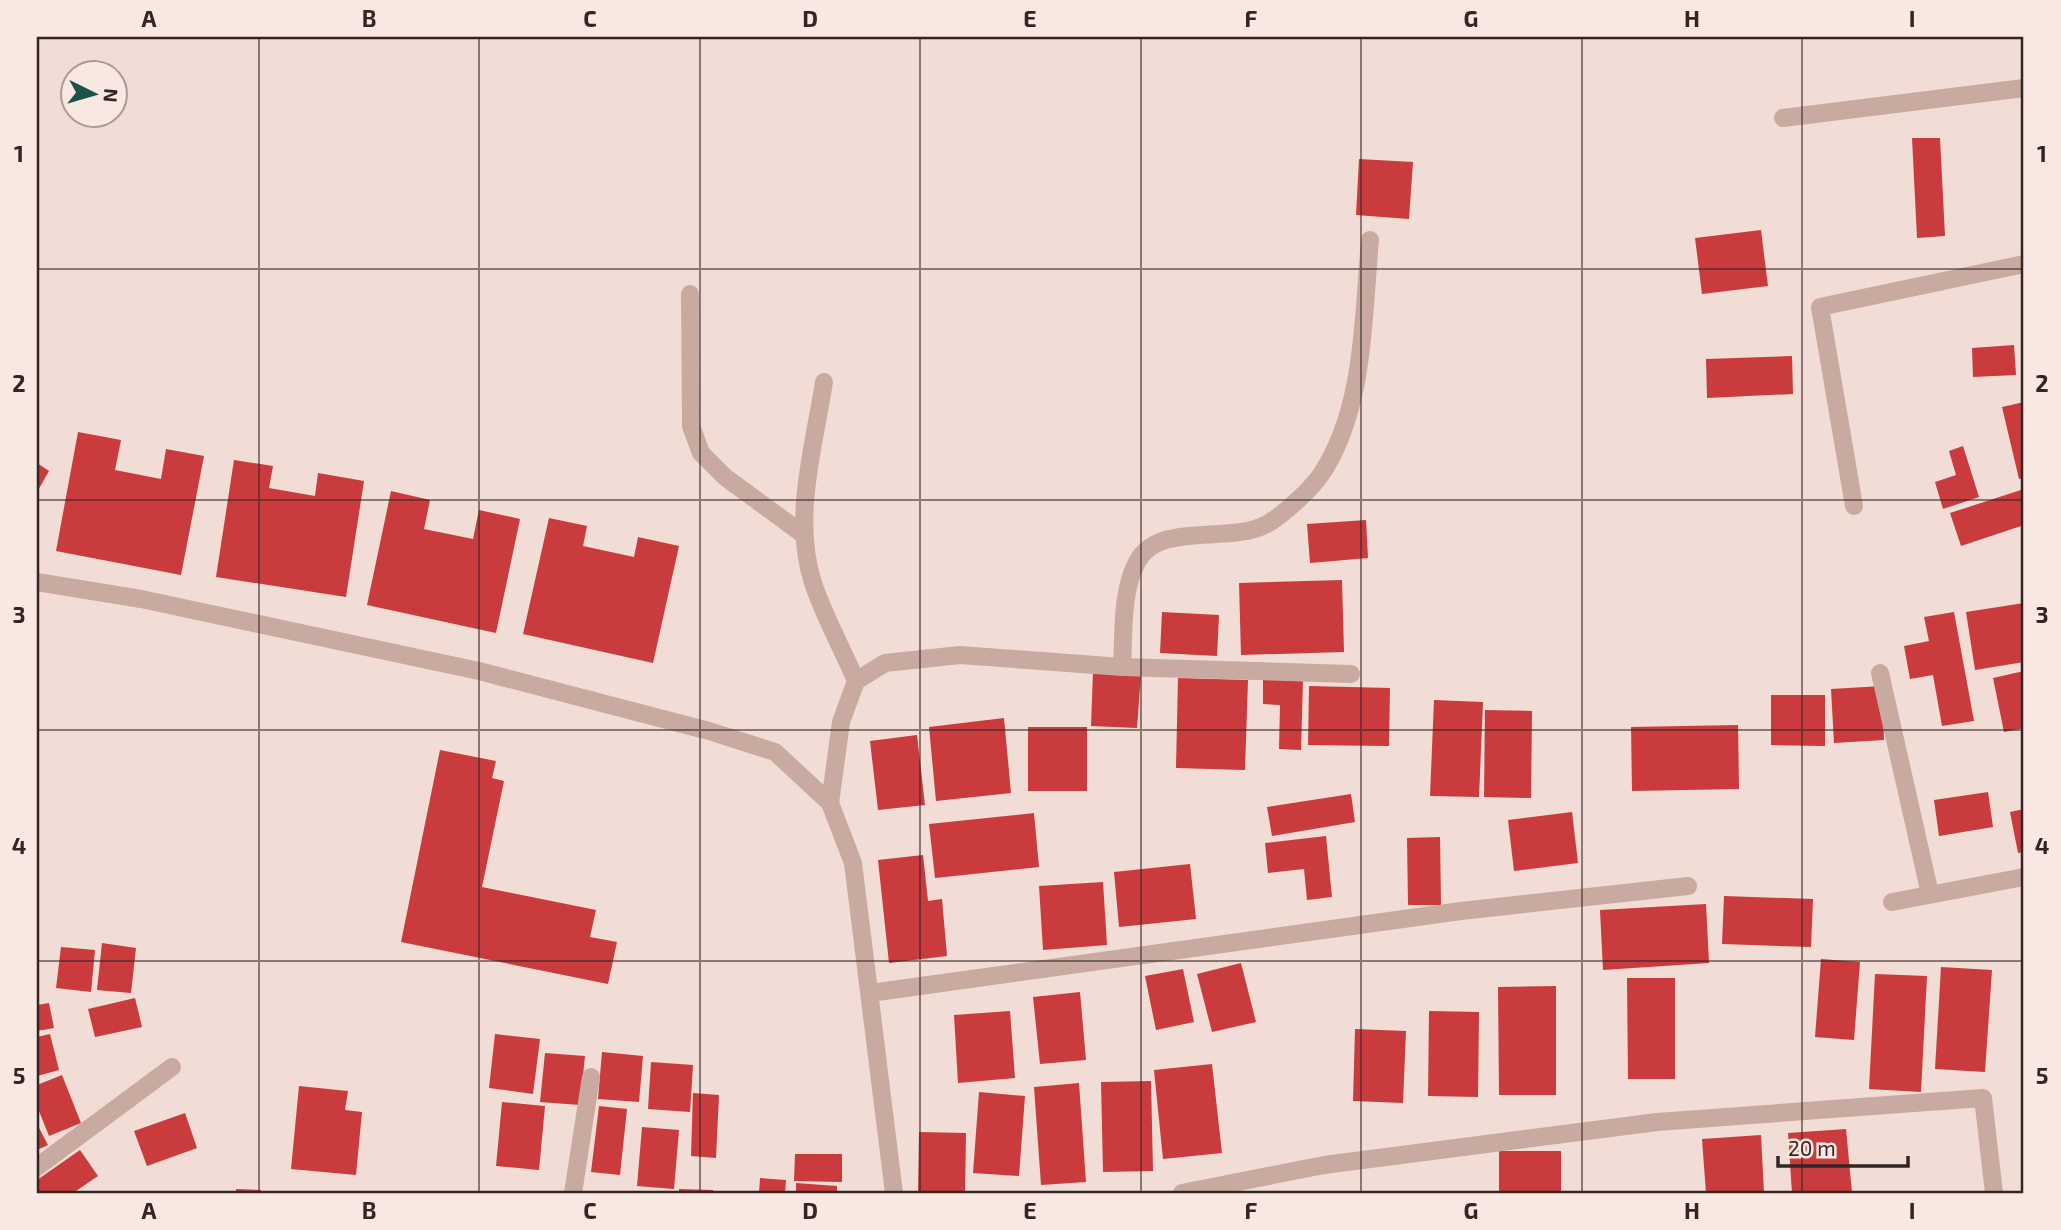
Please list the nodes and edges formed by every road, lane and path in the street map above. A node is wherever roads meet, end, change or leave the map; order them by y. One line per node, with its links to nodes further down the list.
1 (2024, 88): 2 (street)
2 (1783, 118)
3 (1370, 240): 10 (street)
4 (2024, 264): 7 (street)
5 (690, 295): 8 (street)
6 (824, 382): 8 (street)
7 (1854, 506)
8 (804, 535): 13 (street)
9 (37, 582): 14 (street)
10 (1122, 667): 12 (street); 13 (street)
11 (1880, 673): 17 (street)
12 (1351, 674)
13 (856, 681): 14 (street)
14 (831, 803): 19 (street)
15 (2024, 877): 17 (street)
16 (1688, 886): 19 (street)
17 (1930, 894): 18 (street)
18 (1892, 902)
19 (870, 993): 24 (street)
20 (172, 1067): 22 (street)
21 (591, 1077): 23 (street)
22 (37, 1167)
23 (573, 1193)
24 (894, 1193)
25 (1182, 1193): 26 (street)
26 (1994, 1193)

